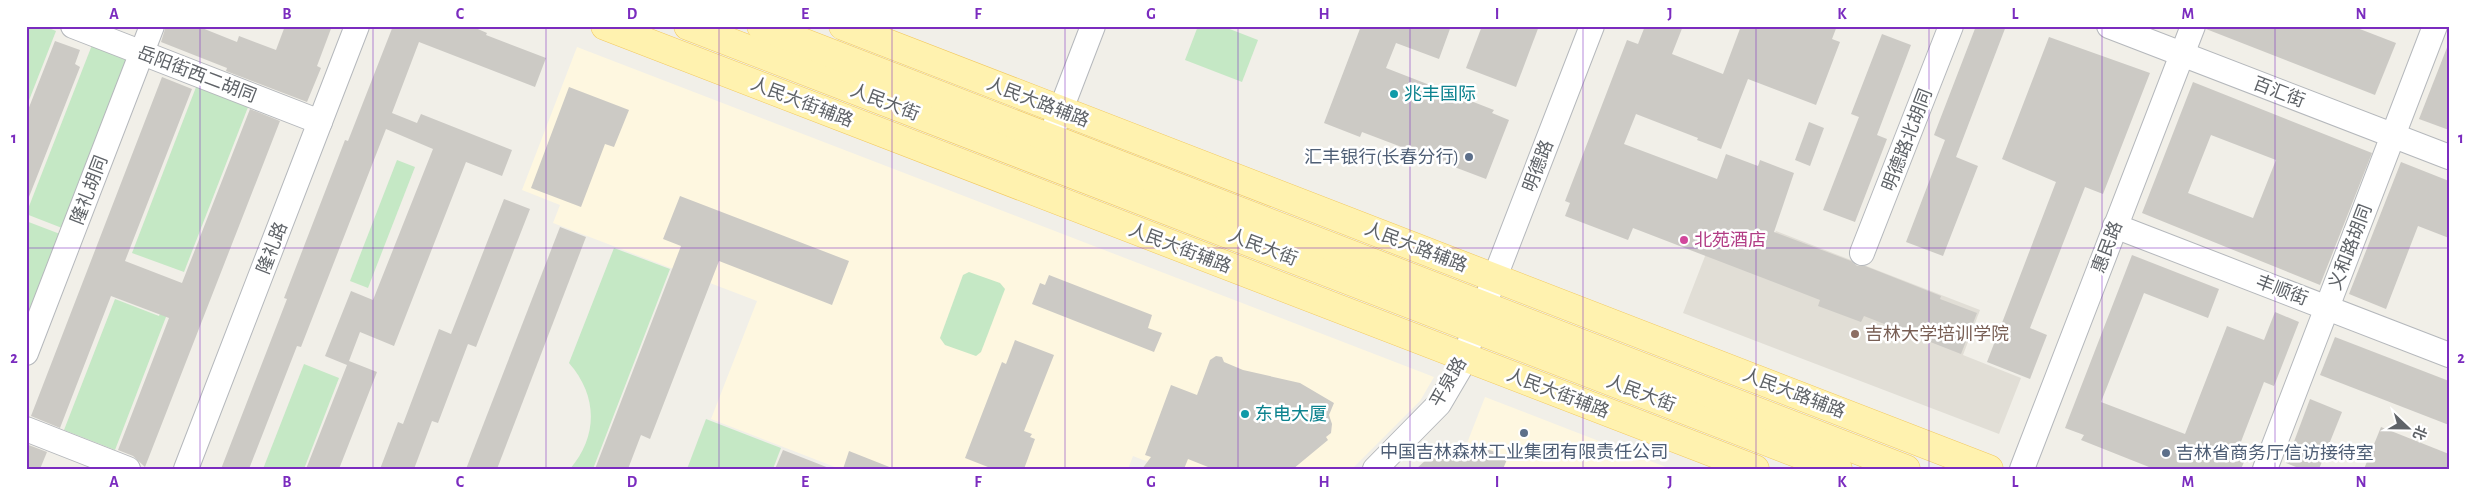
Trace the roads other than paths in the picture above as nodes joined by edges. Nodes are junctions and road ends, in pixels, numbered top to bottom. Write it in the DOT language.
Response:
graph roads {
  1 [pos="73,26"];
  2 [pos="152,26"];
  3 [pos="357,26"];
  4 [pos="605,26"];
  5 [pos="688,26"];
  6 [pos="761,26"];
  7 [pos="843,26"];
  8 [pos="1093,26"];
  9 [pos="1592,26"];
  10 [pos="1951,26"];
  11 [pos="2109,26"];
  12 [pos="2193,26"];
  13 [pos="2435,26"];
  14 [pos="142,53"];
  15 [pos="2182,55"];
  16 [pos="1061,110"];
  17 [pos="320,122"];
  18 [pos="2393,135"];
  19 [pos="1050,138"];
  20 [pos="2449,157"];
  21 [pos="2115,226"];
  22 [pos="1862,253"];
  23 [pos="1495,278"];
  24 [pos="2327,307"];
  25 [pos="1479,317"];
  26 [pos="26,354"];
  27 [pos="2449,354"];
  28 [pos="1464,357"];
  29 [pos="26,429"];
  30 [pos="128,469"];
  31 [pos="186,469"];
  32 [pos="1375,469"];
  33 [pos="1755,469"];
  34 [pos="1838,469"];
  35 [pos="1906,469"];
  36 [pos="1989,469"];
  37 [pos="2022,469"];
  38 [pos="2265,469"];
  1 -- 14 [label="street, 岳阳街西二胡同"];
  2 -- 14 [label="street, 隆礼胡同"];
  3 -- 17 [label="street, 隆礼路"];
  4 -- 28 [label="main road, 人民大街辅路"];
  5 -- 25 [label="main road, 人民大街"];
  6 -- 19 [label="main road, 人民大街"];
  7 -- 16 [label="main road, 人民大路辅路"];
  8 -- 16 [label="street"];
  9 -- 23 [label="street, 明德路"];
  10 -- 22 [label="street, 明德路北胡同"];
  11 -- 15 [label="street, 百汇街"];
  12 -- 15 [label="street, 惠民路"];
  13 -- 18 [label="street, 义和路胡同"];
  14 -- 17 [label="street, 岳阳街西二胡同"];
  14 -- 26 [label="street, 隆礼胡同"];
  15 -- 18 [label="street, 百汇街"];
  15 -- 21 [label="street, 惠民路"];
  16 -- 19 [label="street"];
  16 -- 23 [label="main road, 人民大路辅路"];
  17 -- 31 [label="street, 隆礼路"];
  18 -- 20 [label="street, 百汇街"];
  18 -- 24 [label="street, 义和路胡同"];
  19 -- 25 [label="main road, 人民大街"];
  21 -- 24 [label="street, 丰顺街"];
  21 -- 37 [label="street, 惠民路"];
  23 -- 25 [label="street, 明德路"];
  23 -- 36 [label="main road, 人民大路辅路"];
  24 -- 27 [label="street, 丰顺街"];
  24 -- 38 [label="street, 义和路胡同"];
  25 -- 28 [label="street, 平泉路"];
  25 -- 34 [label="main road, 人民大街"];
  25 -- 35 [label="main road, 人民大街"];
  28 -- 32 [label="street, 平泉路"];
  28 -- 33 [label="main road, 人民大街辅路"];
  29 -- 30 [label="street"];
}
